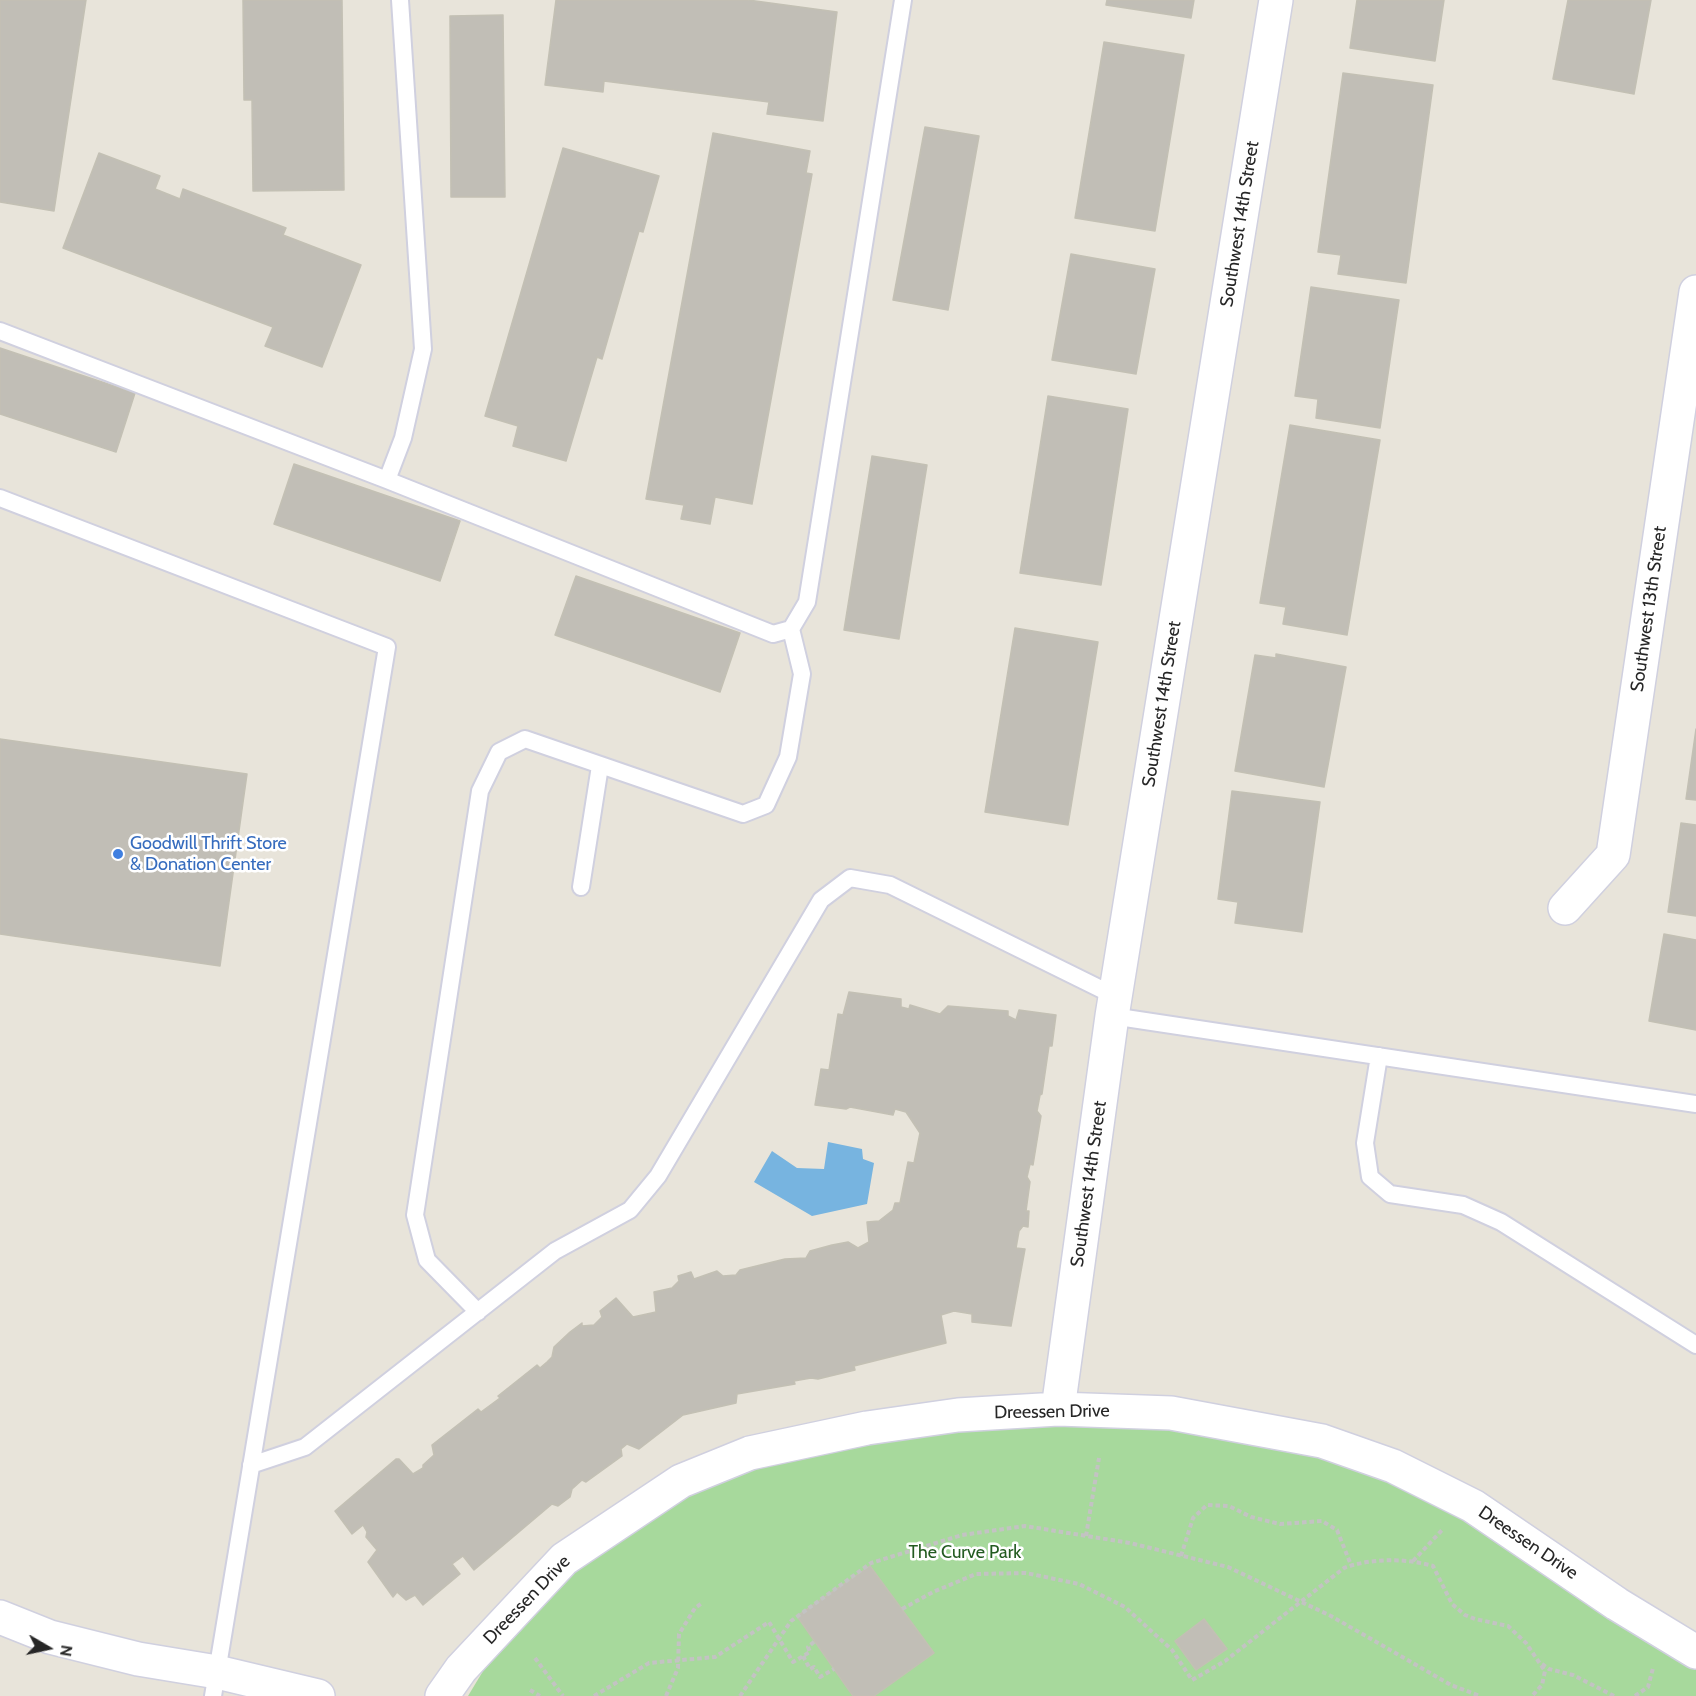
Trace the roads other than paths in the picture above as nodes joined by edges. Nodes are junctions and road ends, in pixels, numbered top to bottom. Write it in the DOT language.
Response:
graph roads {
  1 [pos="400,0"];
  2 [pos="903,0"];
  3 [pos="1276,0"];
  4 [pos="1696,292"];
  5 [pos="0,331"];
  6 [pos="387,480"];
  7 [pos="0,498"];
  8 [pos="791,629"];
  9 [pos="600,766"];
  10 [pos="580,887"];
  11 [pos="1565,908"];
  12 [pos="1113,1006"];
  13 [pos="1379,1056"];
  14 [pos="1696,1104"];
  15 [pos="478,1312"];
  16 [pos="1696,1345"];
  17 [pos="1058,1409"];
  18 [pos="251,1465"];
  19 [pos="0,1617"];
  20 [pos="1696,1652"];
  21 [pos="215,1684"];
  22 [pos="318,1696"];
  23 [pos="442,1696"];
  1 -- 6 [label="lane"];
  2 -- 8 [label="lane"];
  3 -- 12 [label="street, Southwest 14th Street"];
  4 -- 11 [label="street, Southwest 13th Street"];
  5 -- 6 [label="lane"];
  6 -- 8 [label="lane"];
  7 -- 18 [label="lane"];
  8 -- 9 [label="lane"];
  9 -- 10 [label="lane"];
  9 -- 15 [label="lane"];
  12 -- 13 [label="lane"];
  12 -- 15 [label="lane"];
  12 -- 17 [label="street, Southwest 14th Street"];
  13 -- 14 [label="lane"];
  13 -- 16 [label="lane"];
  15 -- 18 [label="lane"];
  17 -- 20 [label="street, Dreessen Drive"];
  17 -- 23 [label="street, Dreessen Drive"];
  18 -- 21 [label="lane"];
  19 -- 21 [label="street"];
  21 -- 22 [label="street"];
}
